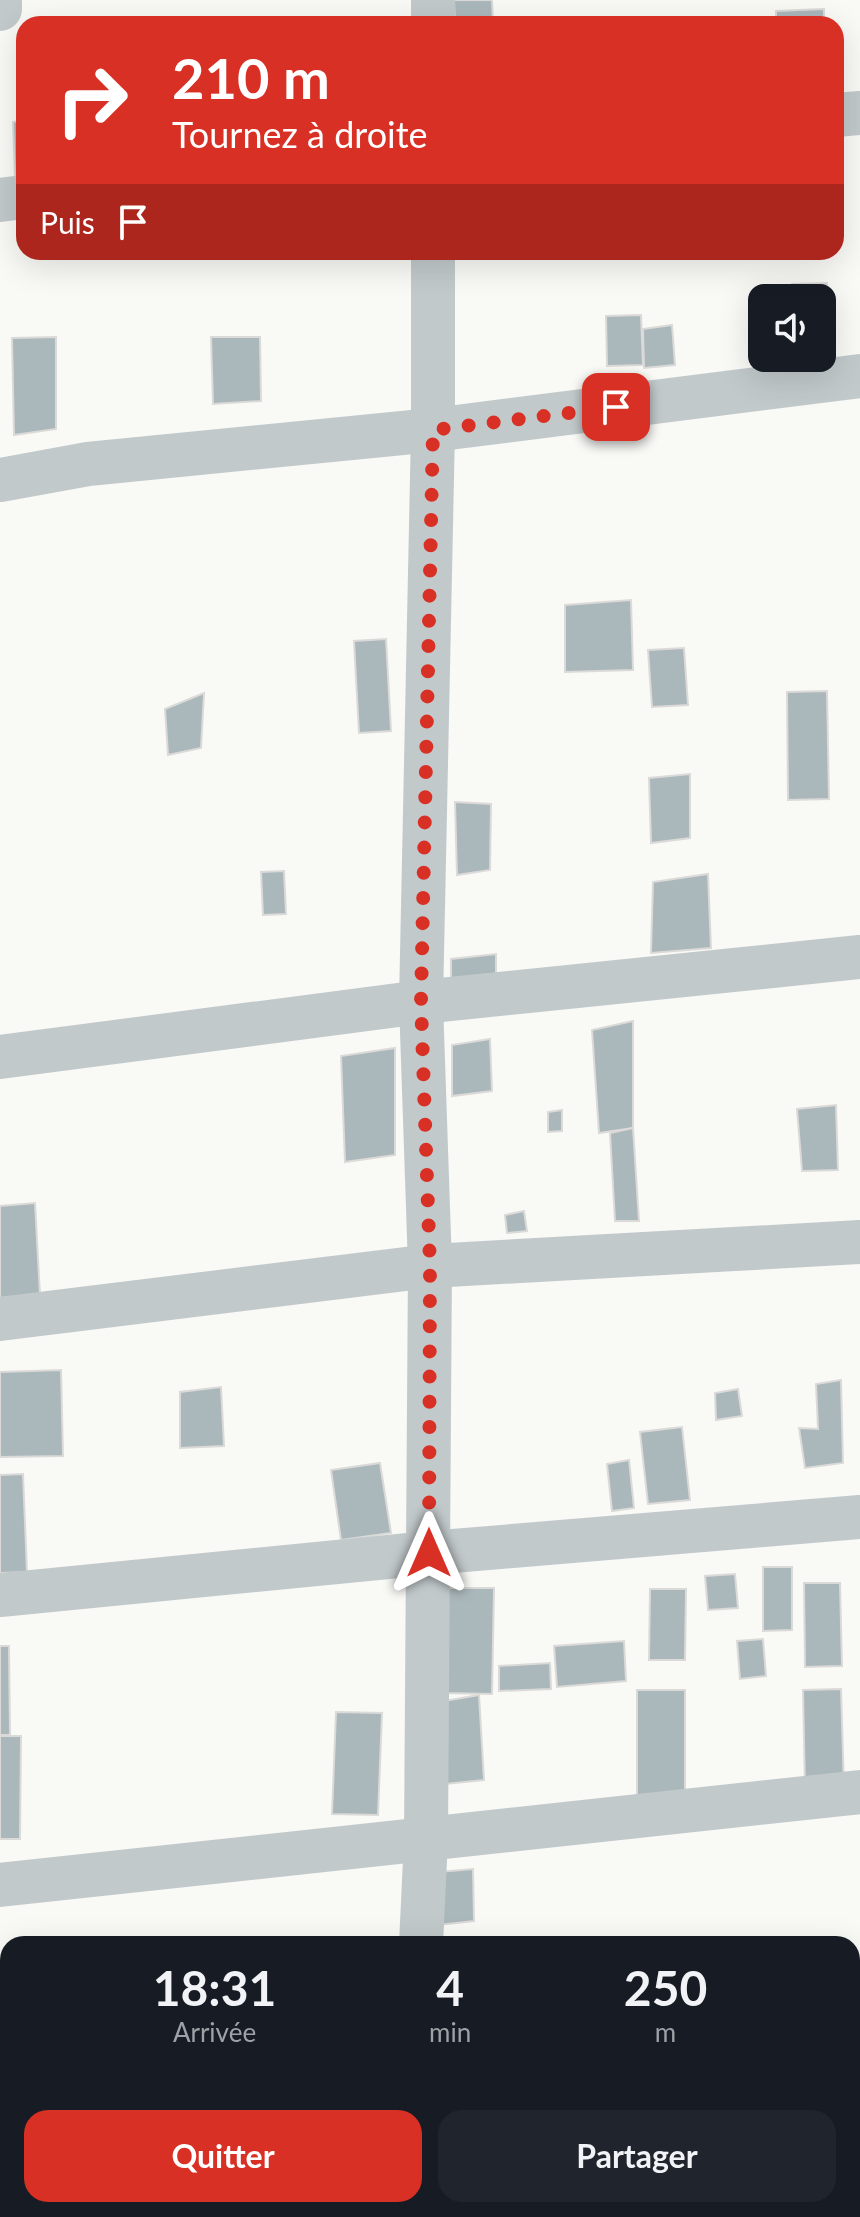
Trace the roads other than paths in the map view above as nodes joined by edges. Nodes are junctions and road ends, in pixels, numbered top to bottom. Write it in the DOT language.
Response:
graph roads {
  1 [pos="0,0"];
  2 [pos="0,9"];
  3 [pos="433,260"];
  4 [pos="860,376"];
  5 [pos="433,430"];
  6 [pos="0,480"];
  7 [pos="860,957"];
  8 [pos="421,1002"];
  9 [pos="0,1057"];
  10 [pos="860,1242"];
  11 [pos="430,1266"];
  12 [pos="0,1319"];
  13 [pos="860,1517"];
  14 [pos="429,1553"];
  15 [pos="0,1595"];
  16 [pos="860,1792"];
  17 [pos="426,1839"];
  18 [pos="0,1885"];
  19 [pos="421,1936"];
  1 -- 2 [label="street"];
  3 -- 5 [label="street"];
  4 -- 5 [label="street"];
  5 -- 6 [label="street"];
  5 -- 8 [label="street"];
  7 -- 8 [label="street"];
  8 -- 9 [label="street"];
  8 -- 11 [label="street"];
  10 -- 11 [label="street"];
  11 -- 12 [label="street"];
  11 -- 14 [label="street"];
  13 -- 14 [label="street"];
  14 -- 15 [label="street"];
  14 -- 17 [label="street"];
  16 -- 17 [label="street"];
  17 -- 18 [label="street"];
  17 -- 19 [label="street"];
}
